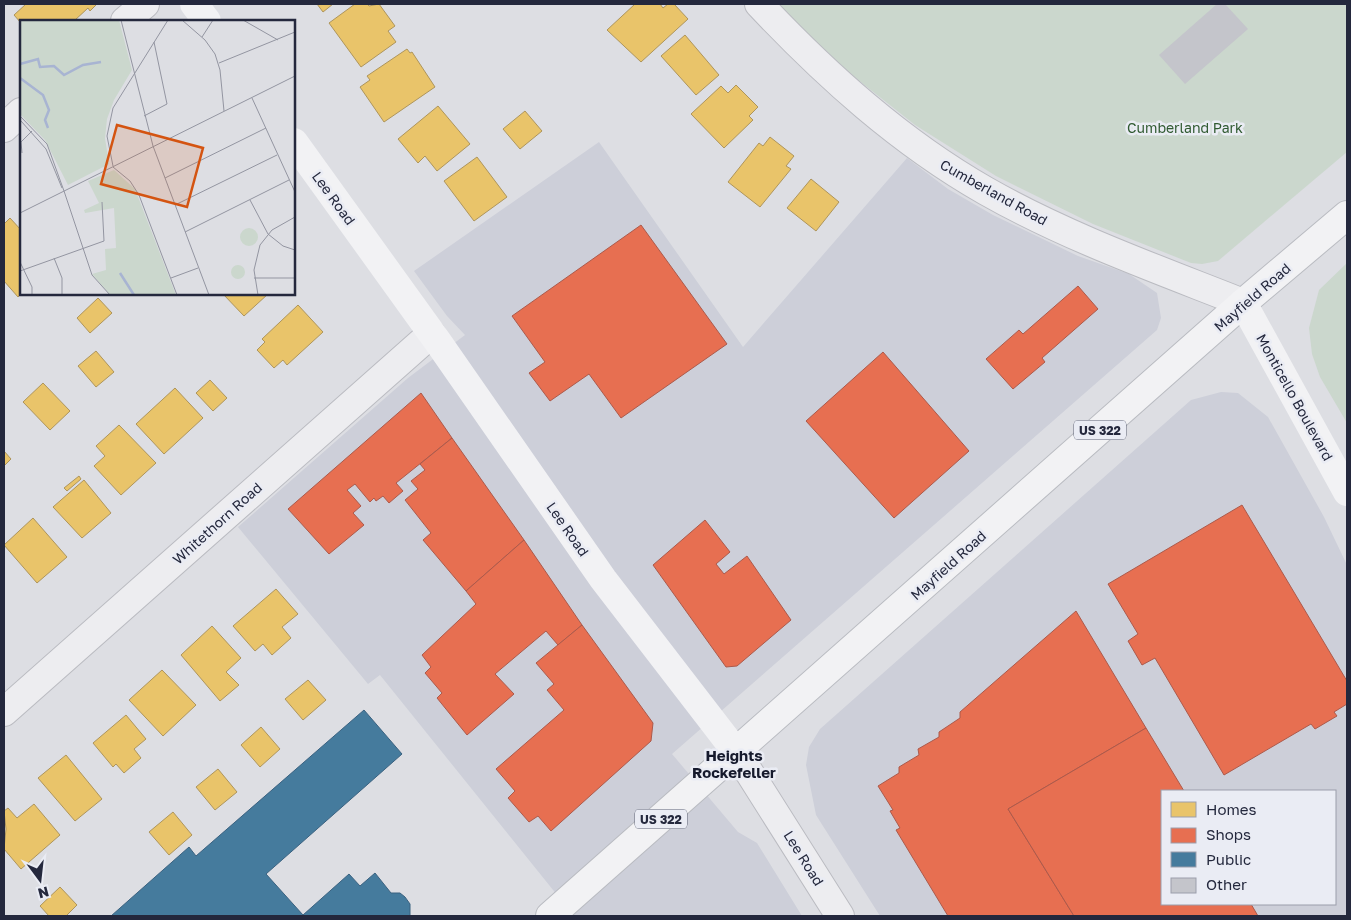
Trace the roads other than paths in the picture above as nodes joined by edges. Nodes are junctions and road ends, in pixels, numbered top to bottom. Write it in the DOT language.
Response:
graph roads {
  1 [pos="145,4"];
  2 [pos="194,4"];
  3 [pos="759,4"];
  4 [pos="126,20"];
  5 [pos="206,20"];
  6 [pos="20,113"];
  7 [pos="4,128"];
  8 [pos="295,143"];
  9 [pos="1347,215"];
  10 [pos="1243,303"];
  11 [pos="431,334"];
  12 [pos="1347,492"];
  13 [pos="4,712"];
  14 [pos="737,753"];
  15 [pos="550,916"];
  16 [pos="840,916"];
  1 -- 4 [label="street"];
  2 -- 5 [label="main road"];
  3 -- 10 [label="street, Cumberland Road"];
  6 -- 7 [label="street"];
  8 -- 11 [label="main road, Lee Road"];
  9 -- 10 [label="main road, Mayfield Road / US 322"];
  10 -- 12 [label="main road, Monticello Boulevard"];
  10 -- 14 [label="main road, Mayfield Road / US 322"];
  11 -- 13 [label="street, Whitethorn Road"];
  11 -- 14 [label="main road, Lee Road"];
  14 -- 15 [label="main road, Mayfield Road / US 322"];
  14 -- 16 [label="street, Lee Road"];
}
